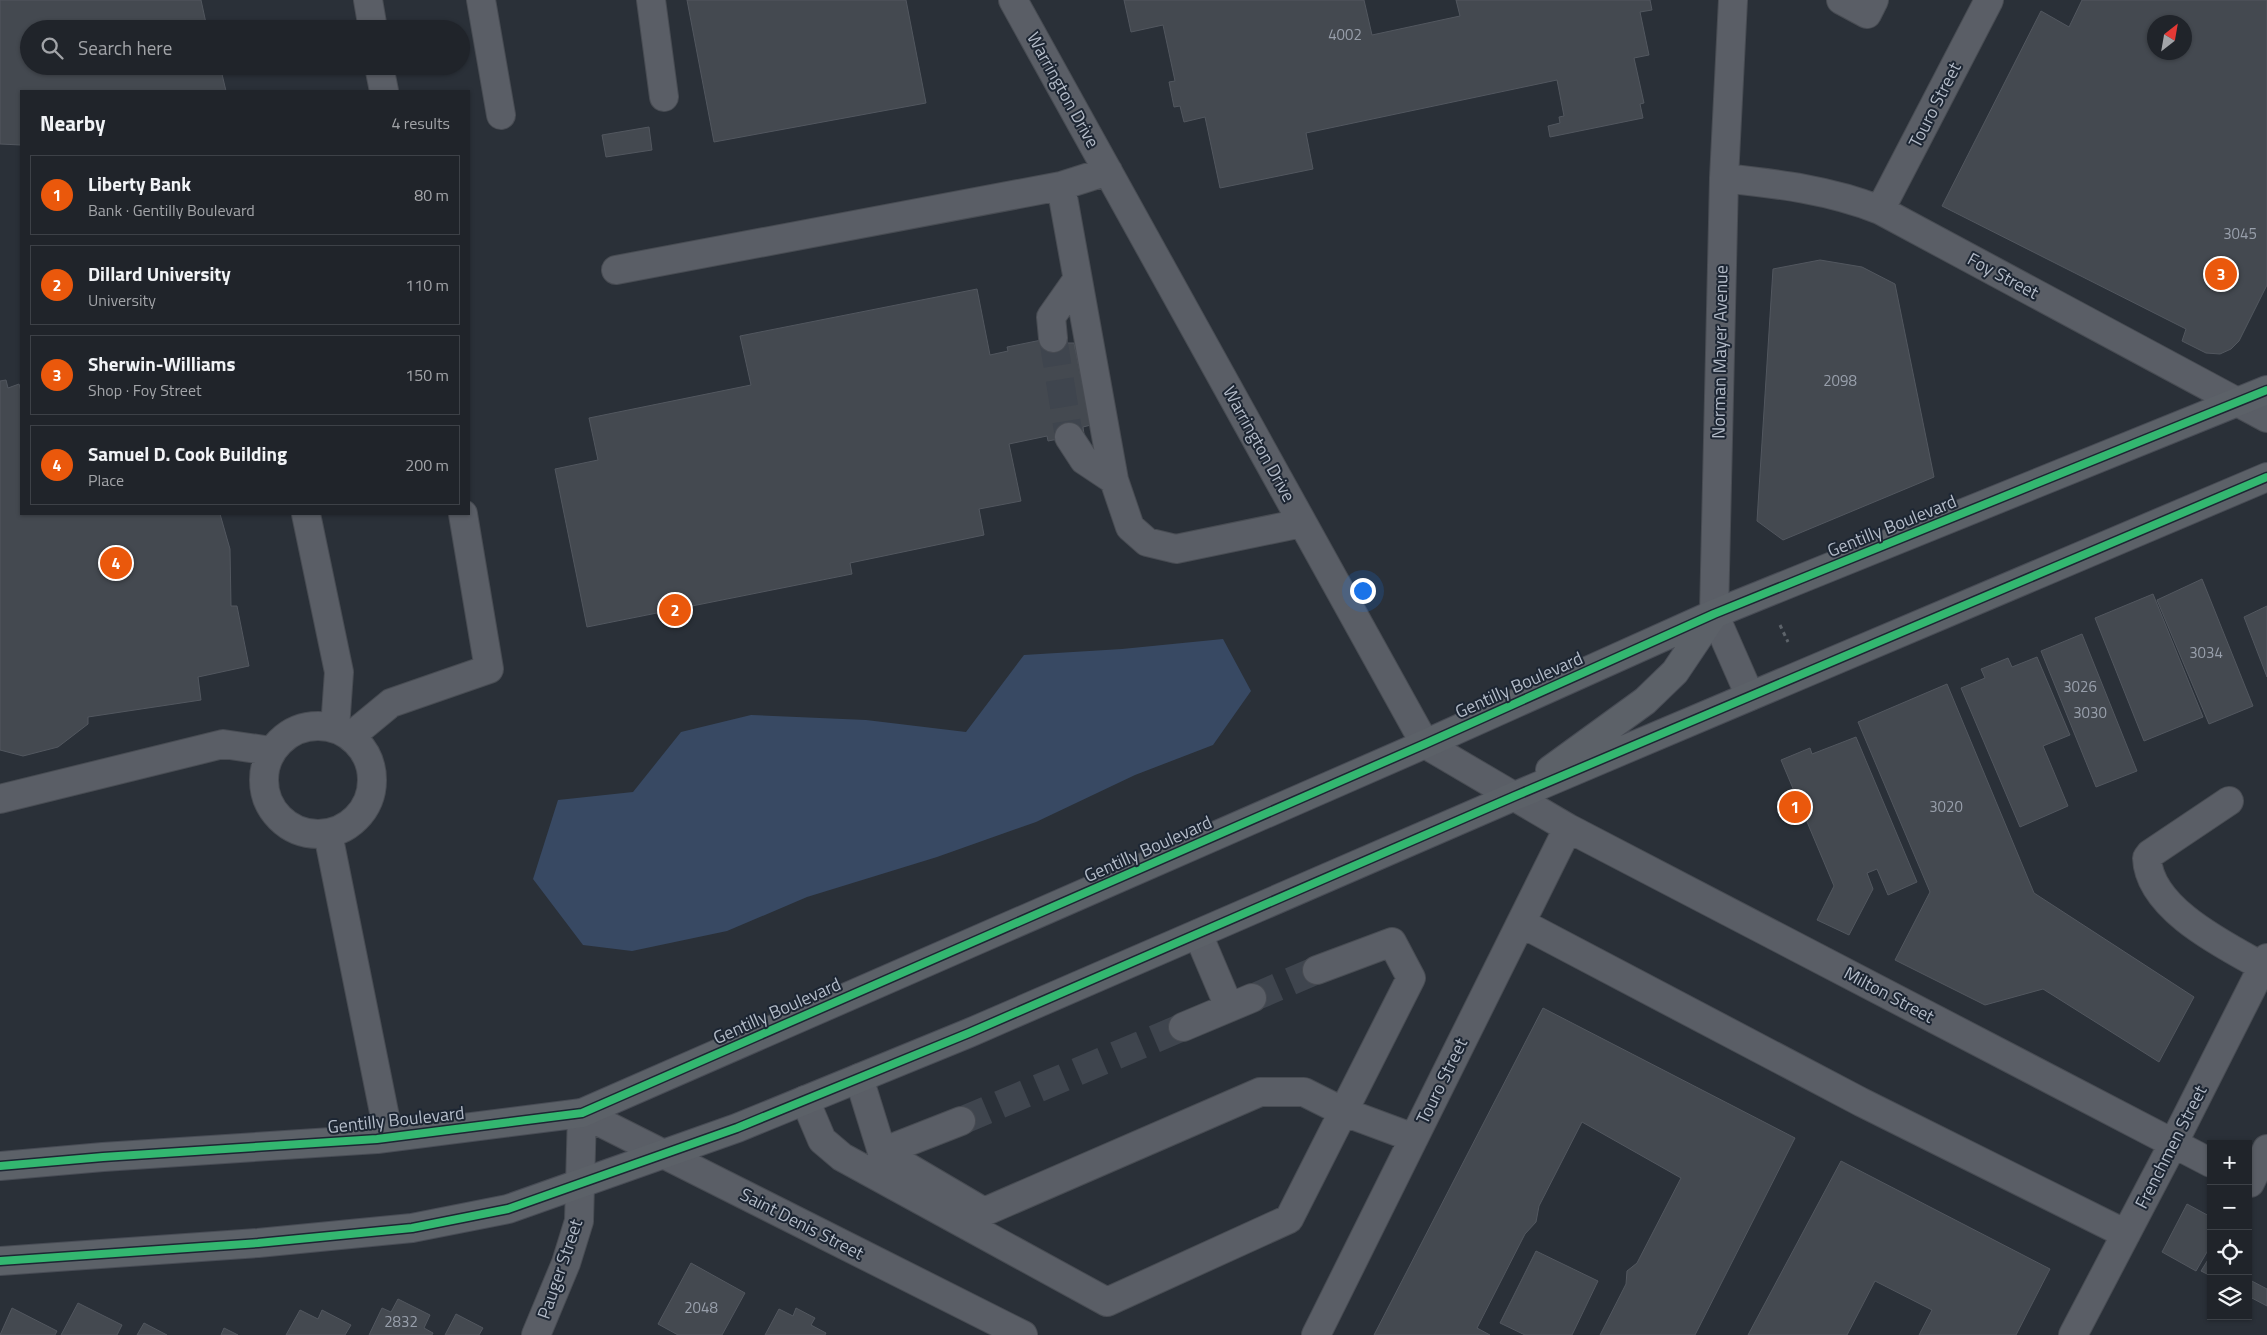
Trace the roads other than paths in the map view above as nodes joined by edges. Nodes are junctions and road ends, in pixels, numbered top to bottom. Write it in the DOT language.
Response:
graph roads {
  1 [pos="368,0"];
  2 [pos="481,0"];
  3 [pos="651,0"];
  4 [pos="1013,0"];
  5 [pos="1733,0"];
  6 [pos="1841,0"];
  7 [pos="1874,0"];
  8 [pos="1989,0"];
  9 [pos="371,20"];
  10 [pos="381,75"];
  11 [pos="384,90"];
  12 [pos="664,97"];
  13 [pos="501,115"];
  14 [pos="1108,171"];
  15 [pos="1724,178"];
  16 [pos="1062,186"];
  17 [pos="1880,210"];
  18 [pos="616,270"];
  19 [pos="1077,280"];
  20 [pos="1053,338"];
  21 [pos="2267,390"];
  22 [pos="2237,402"];
  23 [pos="2267,418"];
  24 [pos="1069,437"];
  25 [pos="2267,477"];
  26 [pos="1114,480"];
  27 [pos="306,515"];
  28 [pos="463,515"];
  29 [pos="1302,522"];
  30 [pos="1714,614"];
  31 [pos="1750,696"];
  32 [pos="343,732"];
  33 [pos="1425,744"];
  34 [pos="271,751"];
  35 [pos="1514,796"];
  36 [pos="0,799"];
  37 [pos="2229,801"];
  38 [pos="1568,828"];
  39 [pos="328,834"];
  40 [pos="1521,923"];
  41 [pos="1198,934"];
  42 [pos="2266,964"];
  43 [pos="1317,970"];
  44 [pos="1183,1027"];
  45 [pos="859,1078"];
  46 [pos="804,1100"];
  47 [pos="1344,1112"];
  48 [pos="582,1113"];
  49 [pos="961,1121"];
  50 [pos="389,1137"];
  51 [pos="1414,1138"];
  52 [pos="2174,1144"];
  53 [pos="2267,1149"];
  54 [pos="882,1152"];
  55 [pos="664,1154"];
  56 [pos="2207,1161"];
  57 [pos="0,1166"];
  58 [pos="580,1184"];
  59 [pos="2255,1186"];
  60 [pos="2126,1234"];
  61 [pos="0,1261"];
  62 [pos="536,1335"];
  63 [pos="1023,1335"];
  64 [pos="1316,1335"];
  65 [pos="2073,1335"];
  1 -- 9 [label="street"];
  2 -- 13 [label="street"];
  3 -- 12 [label="street"];
  4 -- 14 [label="street, Warrington Drive"];
  5 -- 15 [label="street, Norman Mayer Avenue"];
  6 -- 7 [label="street"];
  8 -- 17 [label="street, Touro Street"];
  10 -- 11 [label="street"];
  14 -- 16 [label="street"];
  14 -- 29 [label="street, Warrington Drive"];
  15 -- 17 [label="street, Foy Street"];
  15 -- 30 [label="street, Norman Mayer Avenue"];
  16 -- 18 [label="street"];
  16 -- 19 [label="street"];
  17 -- 22 [label="street, Foy Street"];
  19 -- 20 [label="street"];
  19 -- 26 [label="street"];
  21 -- 22 [label="main road, Gentilly Boulevard"];
  22 -- 23 [label="street, Foy Street"];
  22 -- 30 [label="main road, Gentilly Boulevard"];
  24 -- 26 [label="street"];
  25 -- 31 [label="main road"];
  26 -- 29 [label="street"];
  27 -- 32 [label="street"];
  28 -- 32 [label="street"];
  29 -- 33 [label="street, Warrington Drive"];
  30 -- 31 [label="street, Norman Mayer Avenue"];
  30 -- 33 [label="main road, Gentilly Boulevard"];
  30 -- 35 [label="main road"];
  31 -- 35 [label="main road"];
  32 -- 34 [label="street"];
  32 -- 39 [label="street"];
  33 -- 35 [label="street"];
  33 -- 48 [label="main road, Gentilly Boulevard"];
  34 -- 36 [label="street"];
  34 -- 39 [label="street"];
  35 -- 38 [label="street"];
  35 -- 41 [label="main road"];
  37 -- 42 [label="street"];
  38 -- 40 [label="street, Touro Street"];
  38 -- 52 [label="street, Milton Street"];
  39 -- 50 [label="street"];
  40 -- 51 [label="street, Touro Street"];
  40 -- 60 [label="street"];
  41 -- 44 [label="street"];
  41 -- 45 [label="main road"];
  42 -- 52 [label="street, Frenchmen Street"];
  43 -- 47 [label="street"];
  45 -- 46 [label="main road"];
  45 -- 54 [label="street"];
  46 -- 47 [label="street"];
  46 -- 55 [label="main road"];
  47 -- 51 [label="street"];
  47 -- 54 [label="street"];
  48 -- 50 [label="main road, Gentilly Boulevard"];
  48 -- 55 [label="street, Saint Denis Street"];
  48 -- 58 [label="street, Pauger Street"];
  49 -- 54 [label="street"];
  50 -- 57 [label="main road, Gentilly Boulevard"];
  51 -- 64 [label="street, Touro Street"];
  52 -- 56 [label="street, Milton Street"];
  52 -- 60 [label="street, Frenchmen Street"];
  53 -- 59 [label="street"];
  55 -- 58 [label="main road"];
  55 -- 63 [label="street, Saint Denis Street"];
  58 -- 61 [label="main road"];
  58 -- 62 [label="street, Pauger Street"];
  60 -- 65 [label="street, Frenchmen Street"];
}
